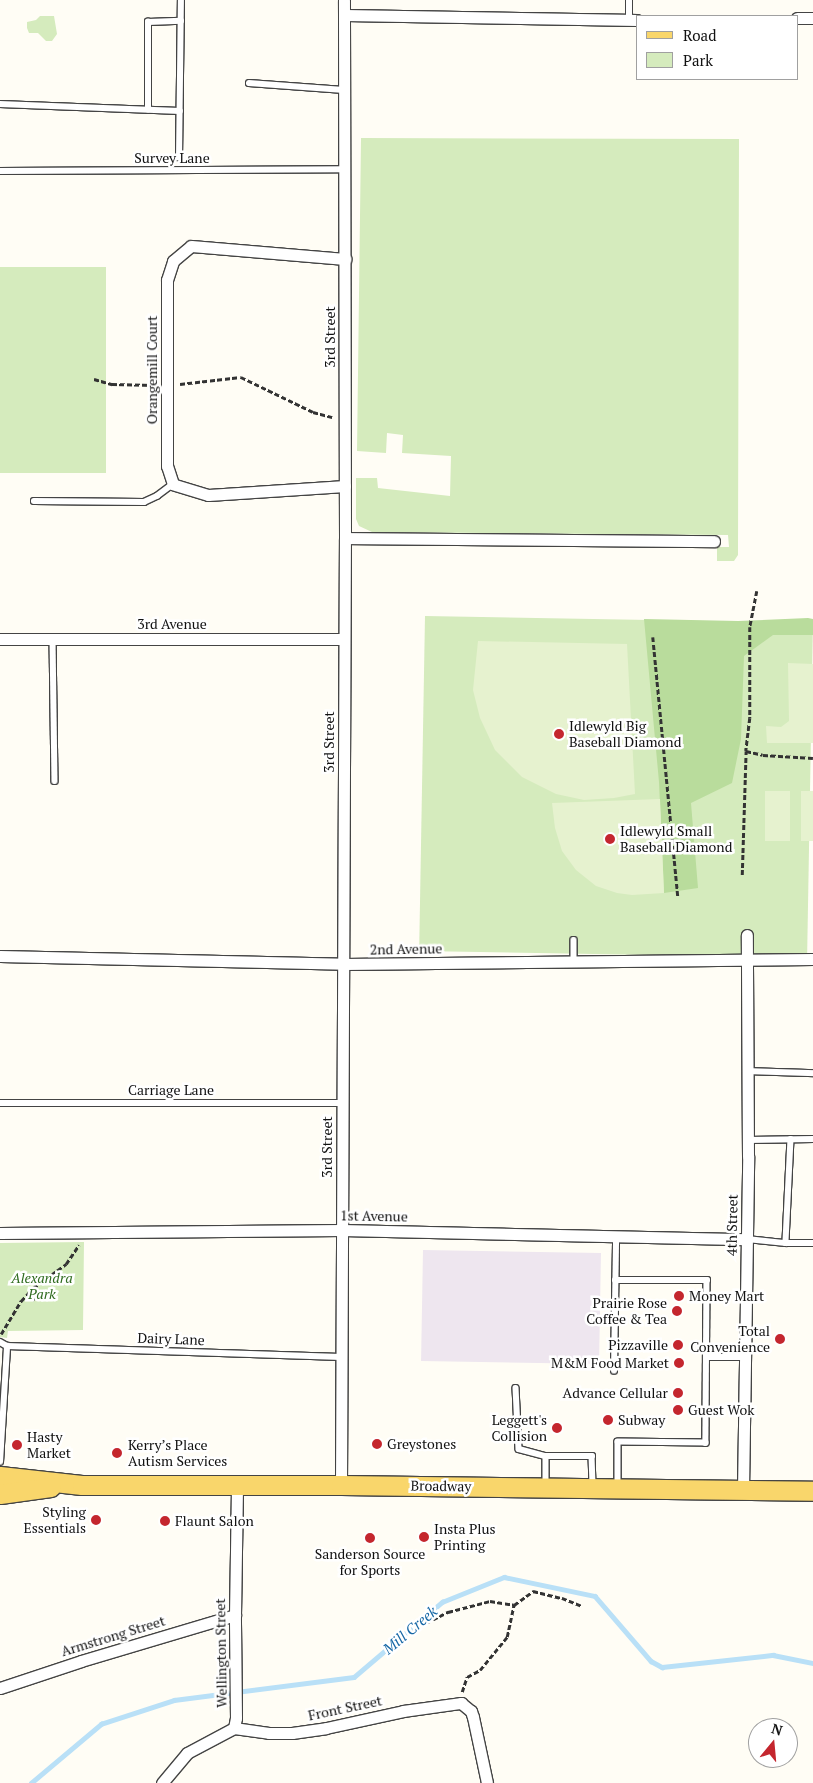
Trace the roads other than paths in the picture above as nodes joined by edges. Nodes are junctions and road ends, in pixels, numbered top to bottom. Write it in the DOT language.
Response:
graph roads {
  1 [pos="181,0"];
  2 [pos="344,0"];
  3 [pos="629,0"];
  4 [pos="345,15"];
  5 [pos="798,18"];
  6 [pos="813,18"];
  7 [pos="181,20"];
  8 [pos="633,20"];
  9 [pos="249,83"];
  10 [pos="344,90"];
  11 [pos="0,104"];
  12 [pos="148,110"];
  13 [pos="180,111"];
  14 [pos="179,158"];
  15 [pos="343,169"];
  16 [pos="0,171"];
  17 [pos="345,259"];
  18 [pos="173,484"];
  19 [pos="345,486"];
  20 [pos="34,501"];
  21 [pos="345,538"];
  22 [pos="714,541"];
  23 [pos="0,639"];
  24 [pos="53,639"];
  25 [pos="344,639"];
  26 [pos="55,781"];
  27 [pos="747,935"];
  28 [pos="574,940"];
  29 [pos="0,956"];
  30 [pos="813,959"];
  31 [pos="749,960"];
  32 [pos="574,962"];
  33 [pos="344,964"];
  34 [pos="748,1071"];
  35 [pos="813,1073"];
  36 [pos="0,1103"];
  37 [pos="343,1103"];
  38 [pos="791,1139"];
  39 [pos="813,1139"];
  40 [pos="748,1140"];
  41 [pos="342,1230"];
  42 [pos="0,1233"];
  43 [pos="616,1237"];
  44 [pos="747,1239"];
  45 [pos="786,1243"];
  46 [pos="813,1243"];
  47 [pos="615,1280"];
  48 [pos="0,1340"];
  49 [pos="7,1346"];
  50 [pos="343,1357"];
  51 [pos="707,1357"];
  52 [pos="745,1357"];
  53 [pos="614,1371"];
  54 [pos="516,1388"];
  55 [pos="546,1456"];
  56 [pos="0,1462"];
  57 [pos="0,1476"];
  58 [pos="70,1484"];
  59 [pos="237,1485"];
  60 [pos="341,1485"];
  61 [pos="546,1488"];
  62 [pos="593,1488"];
  63 [pos="618,1488"];
  64 [pos="743,1490"];
  65 [pos="813,1491"];
  66 [pos="0,1494"];
  67 [pos="235,1615"];
  68 [pos="0,1688"];
  69 [pos="234,1728"];
  70 [pos="162,1783"];
  71 [pos="487,1783"];
  1 -- 7 [label="lane"];
  2 -- 4 [label="street, 3rd Street"];
  3 -- 8 [label="lane"];
  4 -- 8 [label="street"];
  4 -- 10 [label="street, 3rd Street"];
  5 -- 6 [label="street"];
  7 -- 12 [label="lane"];
  7 -- 13 [label="lane"];
  9 -- 10 [label="lane"];
  10 -- 15 [label="street, 3rd Street"];
  11 -- 12 [label="lane"];
  12 -- 13 [label="lane"];
  13 -- 14 [label="lane"];
  15 -- 16 [label="lane, Survey Lane"];
  15 -- 17 [label="street, 3rd Street"];
  17 -- 18 [label="street, Orangemill Court"];
  17 -- 19 [label="street, 3rd Street"];
  18 -- 19 [label="street"];
  18 -- 20 [label="lane"];
  19 -- 21 [label="street, 3rd Street"];
  21 -- 22 [label="street"];
  21 -- 25 [label="street, 3rd Street"];
  23 -- 24 [label="street, 3rd Avenue"];
  24 -- 25 [label="street, 3rd Avenue"];
  24 -- 26 [label="lane"];
  25 -- 33 [label="street, 3rd Street"];
  27 -- 31 [label="street, 4th Street"];
  28 -- 32 [label="lane"];
  29 -- 33 [label="street, 2nd Avenue"];
  30 -- 31 [label="street, 2nd Avenue"];
  31 -- 32 [label="street, 2nd Avenue"];
  31 -- 34 [label="street, 4th Street"];
  32 -- 33 [label="street, 2nd Avenue"];
  33 -- 37 [label="street, 3rd Street"];
  34 -- 35 [label="lane"];
  34 -- 40 [label="street, 4th Street"];
  36 -- 37 [label="lane, Carriage Lane"];
  37 -- 41 [label="street, 3rd Street"];
  38 -- 39 [label="lane"];
  38 -- 40 [label="lane"];
  38 -- 45 [label="lane"];
  40 -- 44 [label="street, 4th Street"];
  41 -- 42 [label="street, 1st Avenue"];
  41 -- 43 [label="street, 1st Avenue"];
  41 -- 50 [label="street, 3rd Street"];
  43 -- 44 [label="street, 1st Avenue"];
  43 -- 47 [label="lane"];
  44 -- 45 [label="lane"];
  44 -- 52 [label="street, 4th Street"];
  45 -- 46 [label="lane"];
  47 -- 51 [label="lane"];
  47 -- 53 [label="lane"];
  48 -- 49 [label="lane, Dairy Lane"];
  49 -- 50 [label="lane, Dairy Lane"];
  49 -- 56 [label="lane"];
  50 -- 60 [label="street, 3rd Street"];
  51 -- 52 [label="lane"];
  51 -- 63 [label="lane"];
  52 -- 64 [label="street, 4th Street"];
  54 -- 55 [label="lane"];
  55 -- 61 [label="lane"];
  55 -- 62 [label="lane"];
  57 -- 58 [label="main road, Broadway"];
  58 -- 59 [label="main road, Broadway"];
  58 -- 66 [label="main road, Broadway"];
  59 -- 60 [label="main road, Broadway"];
  59 -- 67 [label="street, Wellington Street"];
  60 -- 61 [label="main road, Broadway"];
  61 -- 62 [label="main road, Broadway"];
  62 -- 63 [label="main road, Broadway"];
  63 -- 64 [label="main road, Broadway"];
  64 -- 65 [label="main road, Broadway"];
  67 -- 68 [label="street, Armstrong Street"];
  67 -- 69 [label="street, Wellington Street"];
  69 -- 70 [label="street"];
  69 -- 71 [label="street, Front Street"];
}
